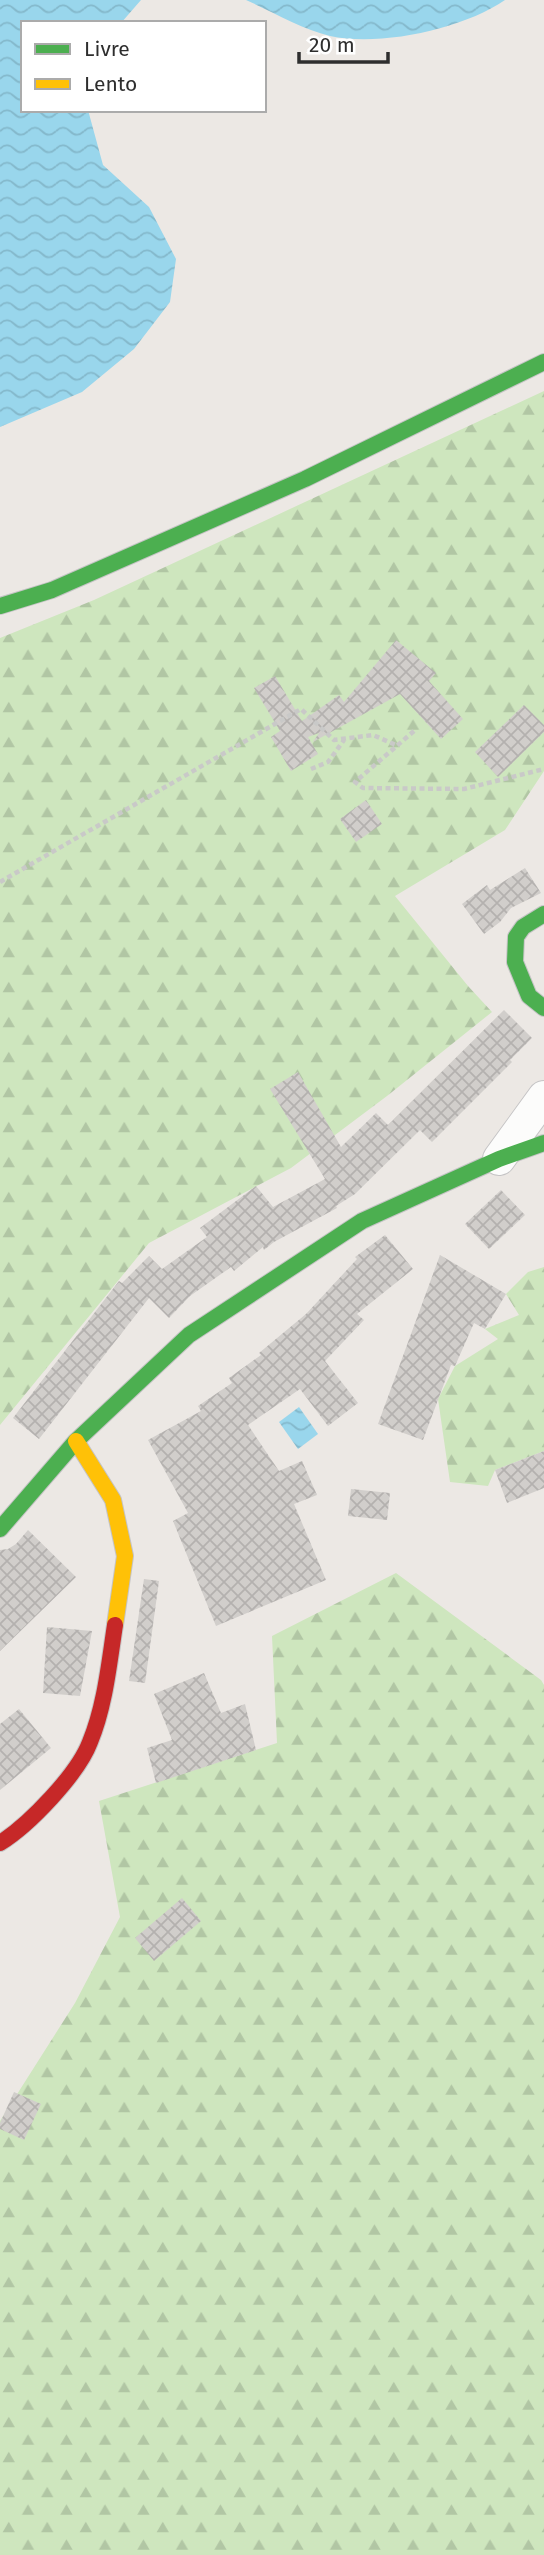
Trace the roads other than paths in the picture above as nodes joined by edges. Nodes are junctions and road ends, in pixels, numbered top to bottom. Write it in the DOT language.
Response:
graph roads {
  1 [pos="544,362"];
  2 [pos="0,606"];
  3 [pos="544,914"];
  4 [pos="544,1008"];
  5 [pos="544,1097"];
  6 [pos="544,1143"];
  7 [pos="499,1159"];
  8 [pos="76,1441"];
  9 [pos="0,1529"];
  10 [pos="3,1845"];
  1 -- 2 [label="street"];
  3 -- 4 [label="street"];
  5 -- 7 [label="street"];
  6 -- 7 [label="street"];
  7 -- 8 [label="street"];
  8 -- 9 [label="street"];
  8 -- 10 [label="street"];
}
